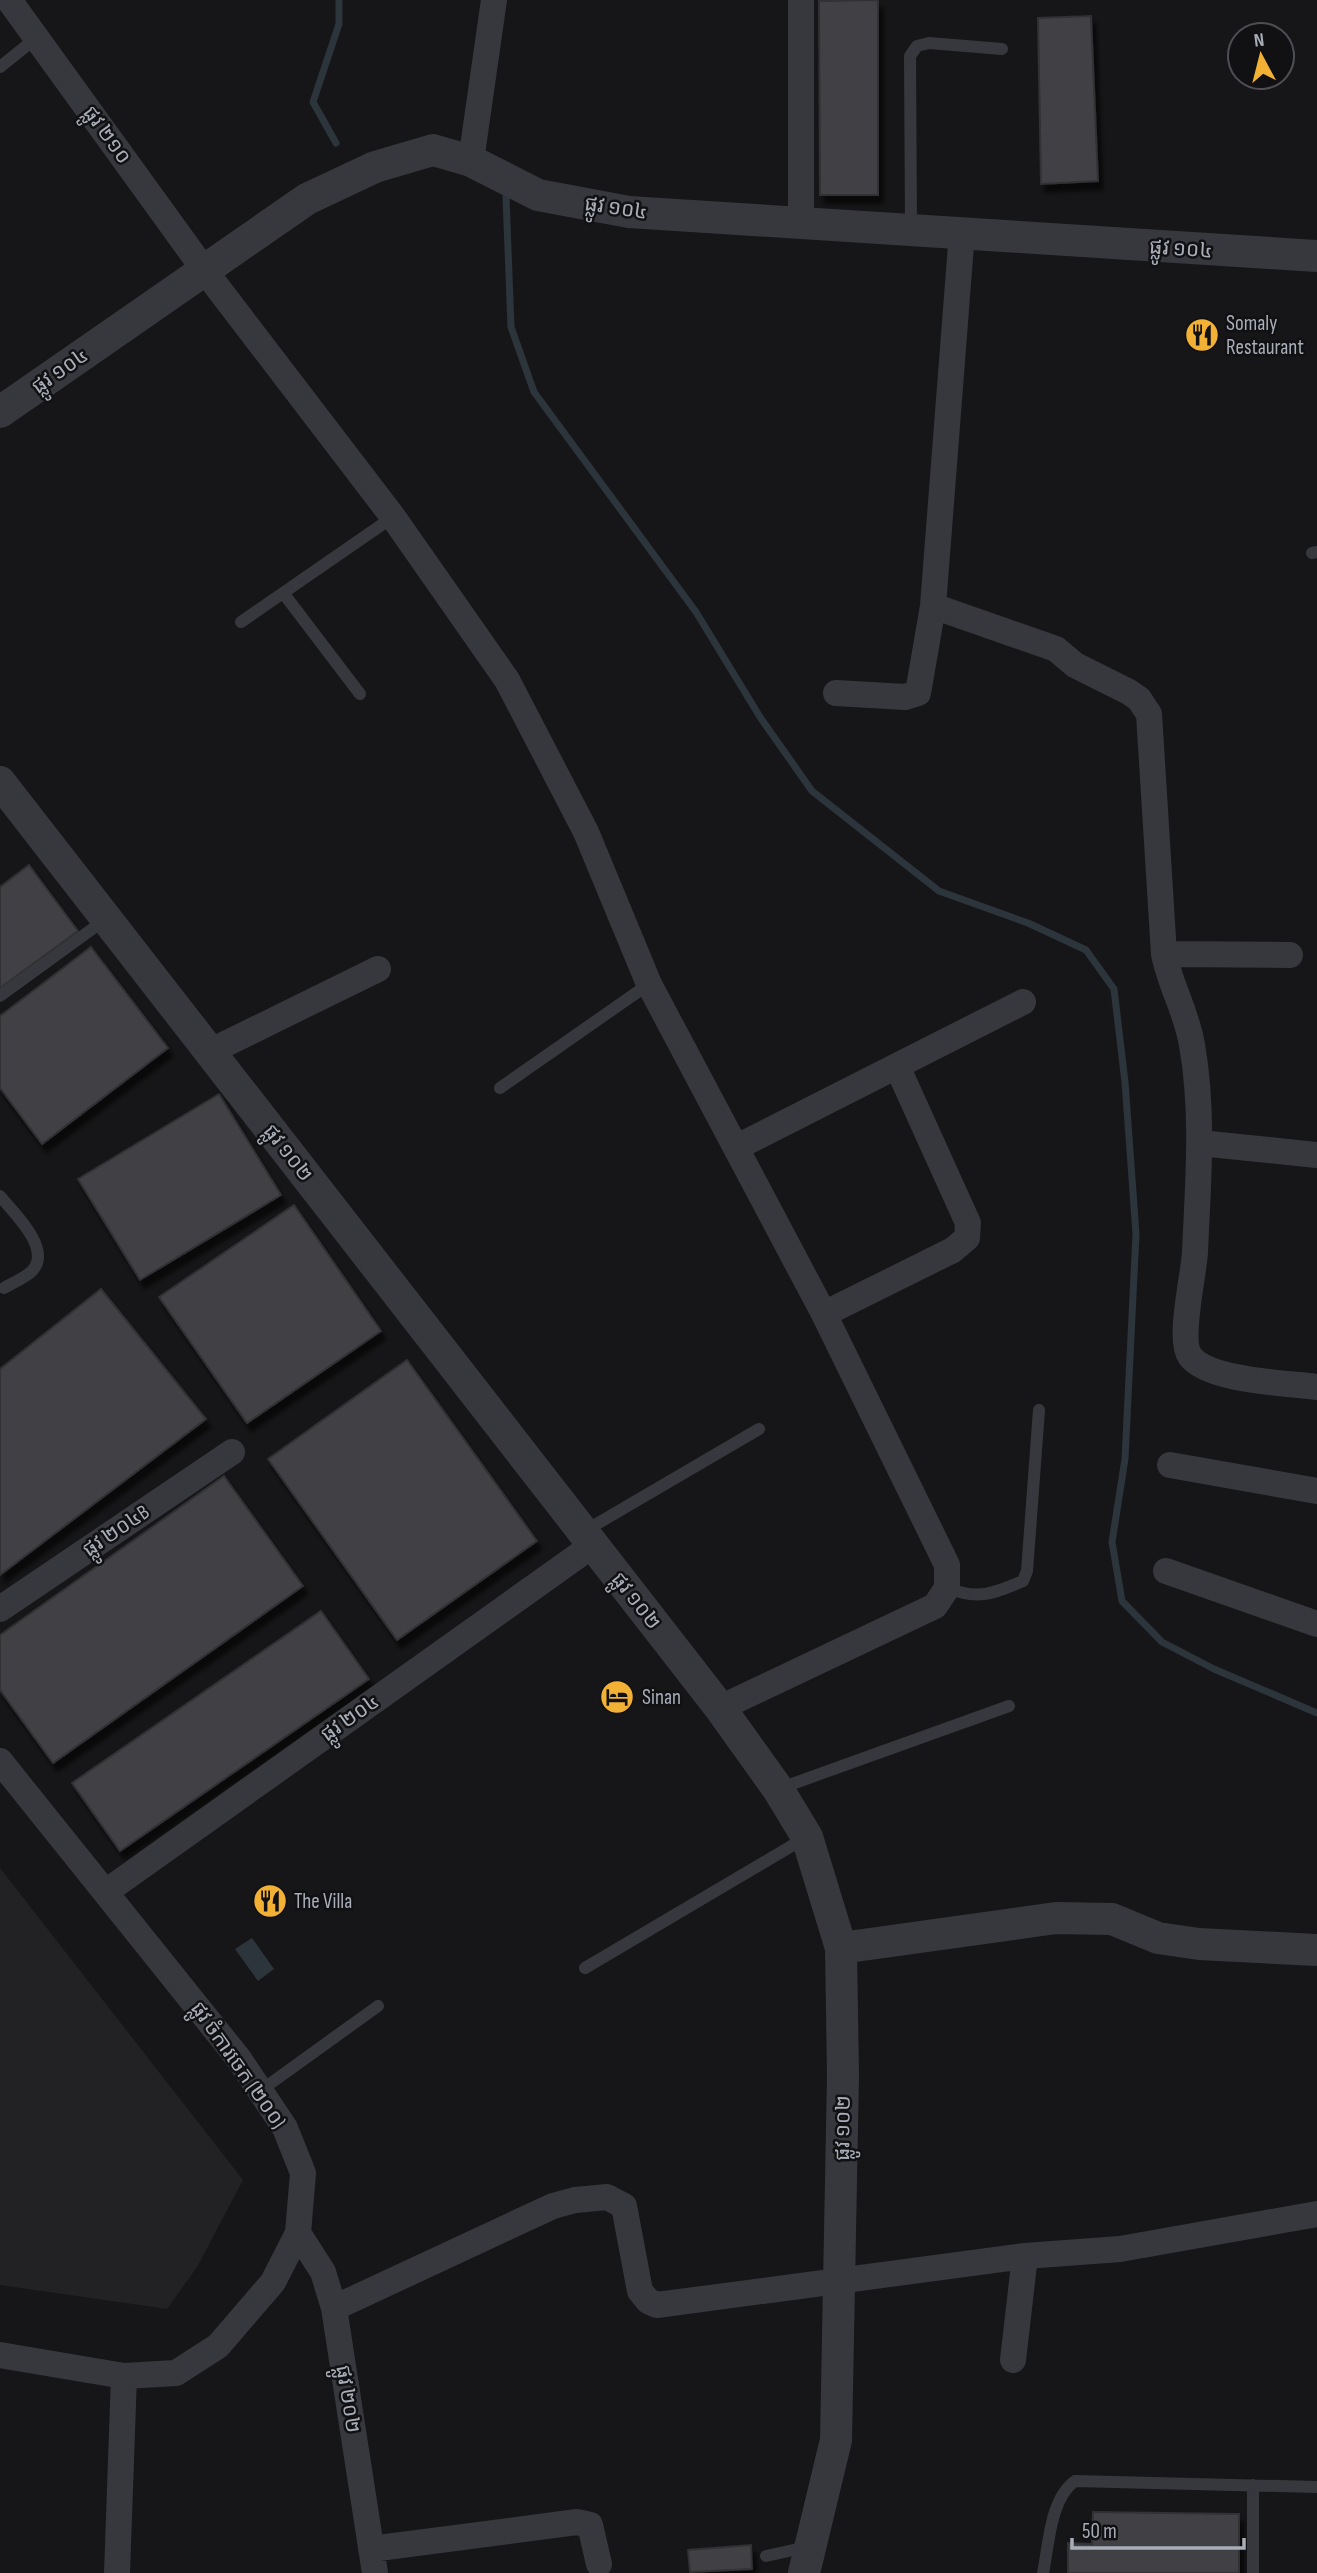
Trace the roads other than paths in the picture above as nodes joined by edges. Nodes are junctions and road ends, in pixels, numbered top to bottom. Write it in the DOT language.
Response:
graph roads {
  1 [pos="9,0"];
  2 [pos="494,0"];
  3 [pos="801,0"];
  4 [pos="36,38"];
  5 [pos="1002,49"];
  6 [pos="0,67"];
  7 [pos="471,161"];
  8 [pos="801,224"];
  9 [pos="911,230"];
  10 [pos="962,232"];
  11 [pos="1317,256"];
  12 [pos="205,271"];
  13 [pos="0,412"];
  14 [pos="393,517"];
  15 [pos="284,594"];
  16 [pos="933,606"];
  17 [pos="241,622"];
  18 [pos="836,692"];
  19 [pos="360,694"];
  20 [pos="0,782"];
  21 [pos="106,919"];
  22 [pos="1164,954"];
  23 [pos="1290,955"];
  24 [pos="378,970"];
  25 [pos="649,984"];
  26 [pos="0,996"];
  27 [pos="1023,1002"];
  28 [pos="209,1052"];
  29 [pos="897,1066"];
  30 [pos="500,1088"];
  31 [pos="1200,1143"];
  32 [pos="737,1147"];
  33 [pos="1317,1155"];
  34 [pos="0,1196"];
  35 [pos="1,1288"];
  36 [pos="824,1314"];
  37 [pos="1317,1387"];
  38 [pos="1039,1410"];
  39 [pos="759,1429"];
  40 [pos="232,1452"];
  41 [pos="1170,1465"];
  42 [pos="1317,1490"];
  43 [pos="588,1539"];
  44 [pos="1166,1571"];
  45 [pos="947,1588"];
  46 [pos="0,1609"];
  47 [pos="1317,1623"];
  48 [pos="1009,1706"];
  49 [pos="720,1708"];
  50 [pos="0,1761"];
  51 [pos="778,1789"];
  52 [pos="807,1837"];
  53 [pos="107,1891"];
  54 [pos="841,1948"];
  55 [pos="1317,1950"];
  56 [pos="585,1968"];
  57 [pos="378,2006"];
  58 [pos="260,2091"];
  59 [pos="1317,2214"];
  60 [pos="298,2233"];
  61 [pos="1025,2256"];
  62 [pos="842,2279"];
  63 [pos="334,2308"];
  64 [pos="0,2355"];
  65 [pos="1013,2360"];
  66 [pos="124,2376"];
  67 [pos="1252,2485"];
  68 [pos="1317,2487"];
  69 [pos="766,2556"];
  70 [pos="807,2560"];
  71 [pos="373,2561"];
  72 [pos="599,2564"];
  73 [pos="117,2573"];
  74 [pos="1043,2573"];
  75 [pos="1253,2573"];
  1 -- 4 [label="street, ផ្លូវ ២១០"];
  2 -- 7 [label="street"];
  3 -- 8 [label="street"];
  4 -- 6 [label="lane"];
  4 -- 12 [label="street, ផ្លូវ ២១០"];
  5 -- 9 [label="lane"];
  7 -- 8 [label="street, ផ្លូវ ១០៤"];
  7 -- 12 [label="street, ផ្លូវ ១០៤"];
  8 -- 9 [label="street, ផ្លូវ ១០៤"];
  9 -- 10 [label="street, ផ្លូវ ១០៤"];
  10 -- 11 [label="street, ផ្លូវ ១០៤"];
  10 -- 16 [label="street"];
  12 -- 13 [label="street, ផ្លូវ ១០៤"];
  12 -- 14 [label="street, ផ្លូវ ២១០"];
  14 -- 15 [label="lane"];
  14 -- 25 [label="street, ផ្លូវ ២១០"];
  15 -- 17 [label="lane"];
  15 -- 19 [label="lane"];
  16 -- 18 [label="street"];
  16 -- 22 [label="street"];
  20 -- 21 [label="street, ផ្លូវ ១០២"];
  21 -- 26 [label="lane"];
  21 -- 28 [label="street, ផ្លូវ ១០២"];
  22 -- 23 [label="street"];
  22 -- 31 [label="street"];
  24 -- 28 [label="street"];
  25 -- 30 [label="lane"];
  25 -- 32 [label="street, ផ្លូវ ២១០"];
  27 -- 29 [label="street"];
  28 -- 43 [label="street, ផ្លូវ ១០២"];
  29 -- 32 [label="street"];
  29 -- 36 [label="street"];
  31 -- 33 [label="street"];
  31 -- 37 [label="street"];
  32 -- 36 [label="street, ផ្លូវ ២១០"];
  34 -- 35 [label="lane"];
  36 -- 45 [label="street, ផ្លូវ ២១០"];
  38 -- 45 [label="lane"];
  39 -- 43 [label="lane"];
  40 -- 46 [label="street, ផ្លូវ ២០៤B"];
  41 -- 42 [label="street"];
  43 -- 49 [label="street, ផ្លូវ ១០២"];
  43 -- 53 [label="street, ផ្លូវ ២០៤"];
  44 -- 47 [label="street"];
  45 -- 49 [label="street"];
  48 -- 51 [label="lane"];
  49 -- 51 [label="street, ផ្លូវ ១០២"];
  50 -- 53 [label="street, ផ្លូវ ចំការចេក (២០០)"];
  51 -- 52 [label="street, ផ្លូវ ១០២"];
  52 -- 54 [label="street, ផ្លូវ ១០២"];
  52 -- 56 [label="lane"];
  53 -- 58 [label="street, ផ្លូវ ចំការចេក (២០០)"];
  54 -- 55 [label="street"];
  54 -- 62 [label="street, ផ្លូវ ១០២"];
  57 -- 58 [label="lane"];
  58 -- 60 [label="street, ផ្លូវ ចំការចេក (២០០)"];
  59 -- 61 [label="street"];
  60 -- 63 [label="street, ផ្លូវ ២០២"];
  60 -- 66 [label="street, ផ្លូវ ចំការចេក (២០០)"];
  61 -- 62 [label="street"];
  61 -- 65 [label="street"];
  62 -- 63 [label="street"];
  62 -- 70 [label="street, ផ្លូវ ១០២"];
  63 -- 71 [label="street, ផ្លូវ ២០២"];
  64 -- 66 [label="street, ផ្លូវ ចំការចេក (២០០)"];
  66 -- 73 [label="street"];
  67 -- 68 [label="lane"];
  67 -- 74 [label="lane"];
  67 -- 75 [label="lane"];
  69 -- 70 [label="lane"];
  71 -- 72 [label="street"];
}
